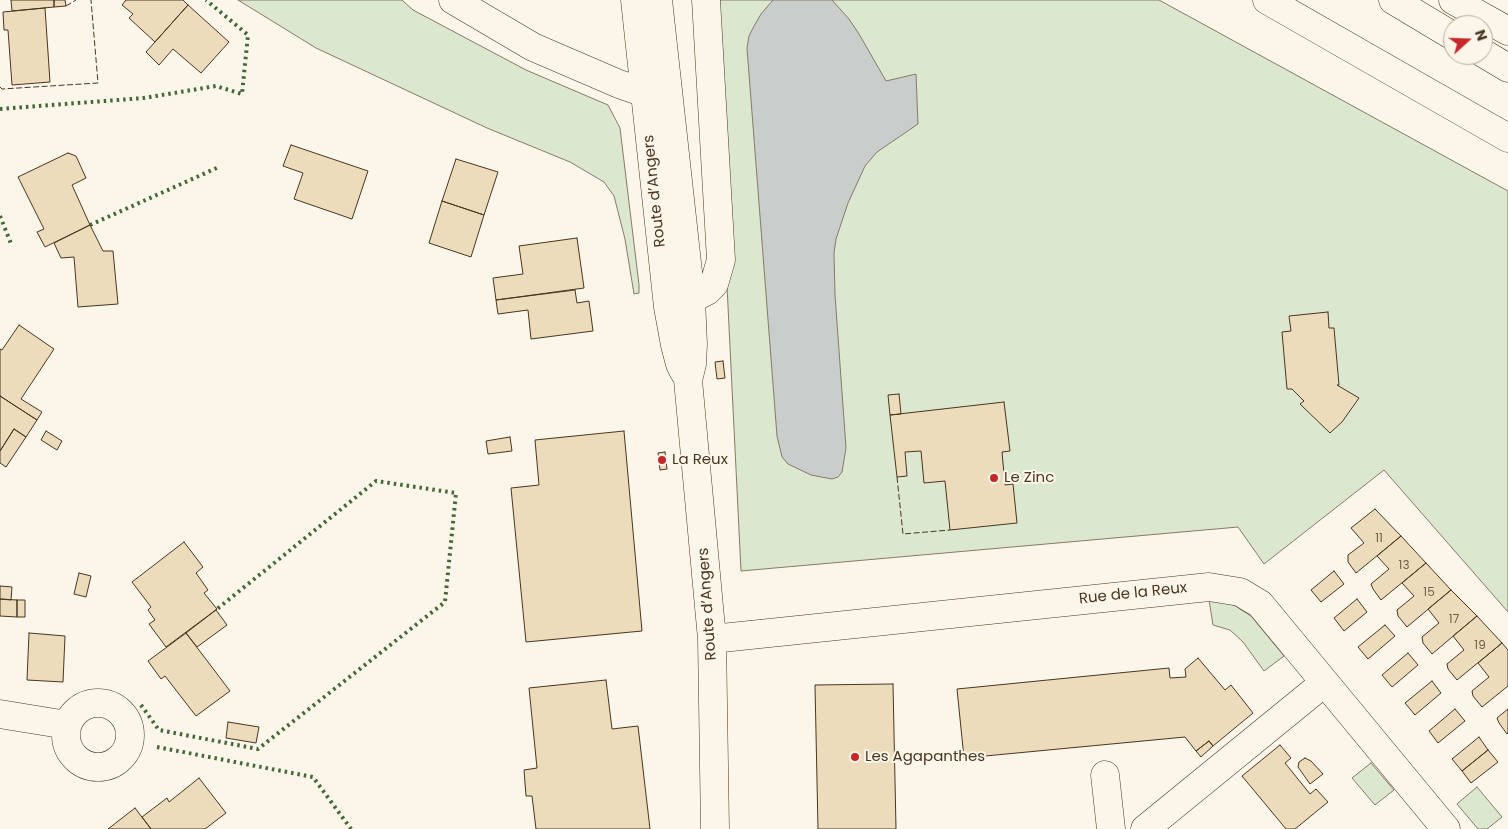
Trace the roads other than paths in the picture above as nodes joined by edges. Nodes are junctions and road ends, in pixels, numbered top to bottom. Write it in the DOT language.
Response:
graph roads {
  1 [pos="453,0"];
  2 [pos="635,0"];
  3 [pos="658,0"];
  4 [pos="706,0"];
  5 [pos="1268,0"];
  6 [pos="1393,0"];
  7 [pos="1453,0"];
  8 [pos="1443,30"];
  9 [pos="1508,31"];
  10 [pos="1493,60"];
  11 [pos="1508,68"];
  12 [pos="645,93"];
  13 [pos="1508,138"];
  14 [pos="690,299"];
  15 [pos="688,380"];
  16 [pos="712,639"];
  17 [pos="1324,682"];
  18 [pos="0,714"];
  19 [pos="67,725"];
  20 [pos="1105,775"];
  21 [pos="715,829"];
  22 [pos="1111,829"];
  23 [pos="1145,829"];
  24 [pos="1446,829"];
  1 -- 12 [label="main road"];
  2 -- 12 [label="main road, Route d’Angers"];
  3 -- 14 [label="main road, Route d’Angers"];
  4 -- 14 [label="main road"];
  5 -- 13 [label="main road"];
  6 -- 8 [label="main road"];
  7 -- 9 [label="main road"];
  10 -- 11 [label="main road"];
  12 -- 15 [label="main road, Route d’Angers"];
  14 -- 15 [label="main road, Route d’Angers"];
  15 -- 16 [label="main road, Route d’Angers"];
  16 -- 17 [label="main road, Rue de la Reux"];
  16 -- 21 [label="main road, Route d’Angers"];
  17 -- 23 [label="main road"];
  17 -- 24 [label="main road, Rue de la Reux"];
  18 -- 19 [label="main road"];
  20 -- 22 [label="main road"];
}
